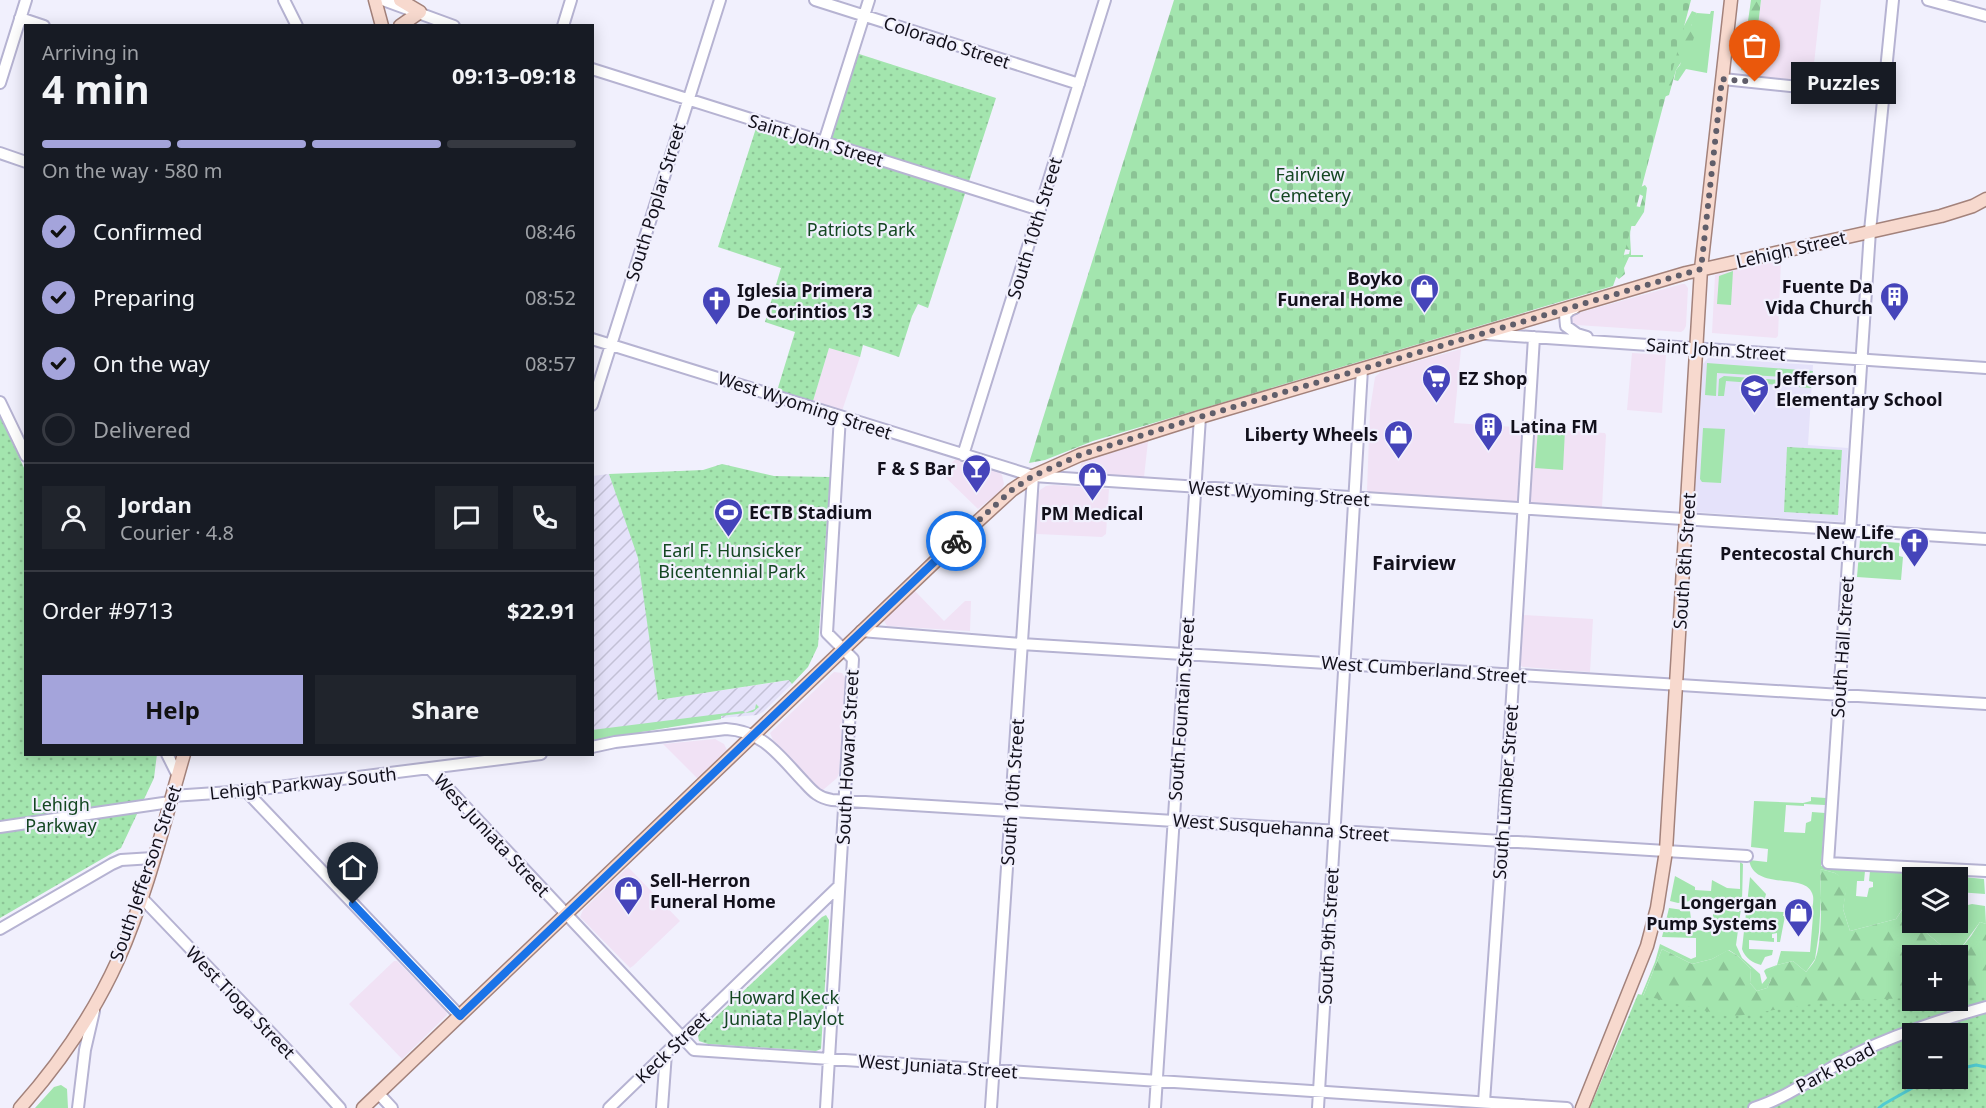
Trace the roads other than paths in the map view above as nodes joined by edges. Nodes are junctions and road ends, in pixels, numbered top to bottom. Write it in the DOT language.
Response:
graph roads {
  1 [pos="26,0"];
  2 [pos="284,0"];
  3 [pos="375,0"];
  4 [pos="383,0"];
  5 [pos="400,0"];
  6 [pos="571,0"];
  7 [pos="720,0"];
  8 [pos="815,0"];
  9 [pos="869,0"];
  10 [pos="1105,0"];
  11 [pos="1731,0"];
  12 [pos="1893,0"];
  13 [pos="1928,0"];
  14 [pos="422,6"];
  15 [pos="864,16"];
  16 [pos="1986,16"];
  17 [pos="20,18"];
  18 [pos="38,24"];
  19 [pos="296,24"];
  20 [pos="381,24"];
  21 [pos="402,24"];
  22 [pos="412,24"];
  23 [pos="451,24"];
  24 [pos="564,24"];
  25 [pos="594,70"];
  26 [pos="1722,79"];
  27 [pos="0,83"];
  28 [pos="1079,84"];
  29 [pos="1884,96"];
  30 [pos="687,99"];
  31 [pos="824,142"];
  32 [pos="0,153"];
  33 [pos="24,161"];
  34 [pos="1986,199"];
  35 [pos="1040,210"];
  36 [pos="1870,231"];
  37 [pos="1701,269"];
  38 [pos="1606,297"];
  39 [pos="1481,334"];
  40 [pos="1534,337"];
  41 [pos="594,340"];
  42 [pos="1603,342"];
  43 [pos="612,345"];
  44 [pos="1697,348"];
  45 [pos="1862,359"];
  46 [pos="1986,368"];
  47 [pos="1362,369"];
  48 [pos="594,399"];
  49 [pos="0,402"];
  50 [pos="840,416"];
  51 [pos="1200,417"];
  52 [pos="24,452"];
  53 [pos="963,455"];
  54 [pos="1033,476"];
  55 [pos="1196,487"];
  56 [pos="1355,498"];
  57 [pos="1524,509"];
  58 [pos="1686,520"];
  59 [pos="1850,530"];
  60 [pos="1986,538"];
  61 [pos="861,631"];
  62 [pos="1022,644"];
  63 [pos="843,649"];
  64 [pos="1185,654"];
  65 [pos="1345,664"];
  66 [pos="1512,675"];
  67 [pos="1676,685"];
  68 [pos="1839,695"];
  69 [pos="1986,704"];
  70 [pos="755,735"];
  71 [pos="594,747"];
  72 [pos="168,756"];
  73 [pos="183,756"];
  74 [pos="526,756"];
  75 [pos="430,769"];
  76 [pos="178,776"];
  77 [pos="246,791"];
  78 [pos="171,799"];
  79 [pos="844,801"];
  80 [pos="1010,811"];
  81 [pos="1174,821"];
  82 [pos="0,827"];
  83 [pos="1335,831"];
  84 [pos="1502,841"];
  85 [pos="1665,851"];
  86 [pos="1746,856"];
  87 [pos="153,858"];
  88 [pos="1986,871"];
  89 [pos="839,886"];
  90 [pos="141,897"];
  91 [pos="567,915"];
  92 [pos="0,929"];
  93 [pos="97,1001"];
  94 [pos="1986,1007"];
  95 [pos="460,1016"];
  96 [pos="683,1037"];
  97 [pos="666,1053"];
  98 [pos="829,1059"];
  99 [pos="993,1070"];
  100 [pos="1157,1081"];
  101 [pos="1319,1092"];
  102 [pos="379,1094"];
  103 [pos="1484,1102"];
  104 [pos="20,1108"];
  105 [pos="78,1108"];
  106 [pos="340,1108"];
  107 [pos="363,1108"];
  108 [pos="392,1108"];
  109 [pos="609,1108"];
  110 [pos="662,1108"];
  111 [pos="826,1108"];
  112 [pos="990,1108"];
  113 [pos="1155,1108"];
  114 [pos="1318,1108"];
  115 [pos="1567,1108"];
  116 [pos="1582,1108"];
  117 [pos="1754,1108"];
  1 -- 17 [label="street"];
  2 -- 19 [label="street"];
  3 -- 20 [label="main road"];
  4 -- 14 [label="street"];
  5 -- 14 [label="main road"];
  6 -- 24 [label="street"];
  7 -- 30 [label="street, South Poplar Street"];
  8 -- 15 [label="street, Colorado Street"];
  9 -- 15 [label="street"];
  10 -- 28 [label="street, South 10th Street"];
  11 -- 26 [label="main road, South 8th Street"];
  12 -- 29 [label="street, South Hall Street"];
  13 -- 16 [label="street"];
  14 -- 21 [label="main road"];
  14 -- 22 [label="street"];
  14 -- 23 [label="street"];
  15 -- 28 [label="street, Colorado Street"];
  15 -- 31 [label="street"];
  17 -- 18 [label="street"];
  17 -- 27 [label="street"];
  25 -- 30 [label="street, Saint John Street"];
  26 -- 29 [label="street"];
  26 -- 37 [label="main road, South 8th Street"];
  28 -- 35 [label="street, South 10th Street"];
  29 -- 36 [label="street, South Hall Street"];
  30 -- 31 [label="street, Saint John Street"];
  30 -- 43 [label="street, South Poplar Street"];
  31 -- 35 [label="street, Saint John Street"];
  32 -- 33 [label="street"];
  34 -- 36 [label="main road, Lehigh Street"];
  35 -- 53 [label="street, South 10th Street"];
  36 -- 37 [label="main road, Lehigh Street"];
  36 -- 45 [label="street, South Hall Street"];
  37 -- 38 [label="main road, Lehigh Street"];
  37 -- 44 [label="main road, South 8th Street"];
  38 -- 39 [label="main road, Lehigh Street"];
  38 -- 42 [label="street"];
  39 -- 40 [label="street, Saint John Street"];
  39 -- 47 [label="main road, Lehigh Street"];
  40 -- 42 [label="street, Saint John Street"];
  40 -- 57 [label="street, South Lumber Street"];
  41 -- 43 [label="street, West Wyoming Street"];
  42 -- 44 [label="street, Saint John Street"];
  43 -- 48 [label="street, South Poplar Street"];
  43 -- 50 [label="street, West Wyoming Street"];
  44 -- 45 [label="street, Saint John Street"];
  44 -- 58 [label="main road, South 8th Street"];
  45 -- 46 [label="street, Saint John Street"];
  45 -- 59 [label="street, South Hall Street"];
  47 -- 51 [label="main road, Lehigh Street"];
  47 -- 56 [label="street, South 9th Street"];
  49 -- 52 [label="street"];
  50 -- 53 [label="street, West Wyoming Street"];
  50 -- 63 [label="street, South Howard Street"];
  51 -- 54 [label="main road, Lehigh Street"];
  51 -- 55 [label="street, South Fountain Street"];
  53 -- 54 [label="street, West Wyoming Street"];
  54 -- 55 [label="street, West Wyoming Street"];
  54 -- 61 [label="main road, Lehigh Street"];
  54 -- 62 [label="street, South 10th Street"];
  55 -- 56 [label="street, West Wyoming Street"];
  55 -- 64 [label="street, South Fountain Street"];
  56 -- 57 [label="street, West Wyoming Street"];
  56 -- 65 [label="street, South 9th Street"];
  57 -- 58 [label="street, West Wyoming Street"];
  57 -- 66 [label="street, South Lumber Street"];
  58 -- 59 [label="street, West Wyoming Street"];
  58 -- 67 [label="main road, South 8th Street"];
  59 -- 60 [label="street, West Wyoming Street"];
  59 -- 68 [label="street, South Hall Street"];
  61 -- 62 [label="street, West Cumberland Street"];
  61 -- 63 [label="main road, Lehigh Street"];
  62 -- 64 [label="street, West Cumberland Street"];
  62 -- 80 [label="street, South 10th Street"];
  63 -- 70 [label="main road, Lehigh Street"];
  63 -- 79 [label="street, South Howard Street"];
  64 -- 65 [label="street, West Cumberland Street"];
  64 -- 81 [label="street, South Fountain Street"];
  65 -- 66 [label="street, West Cumberland Street"];
  65 -- 83 [label="street, South 9th Street"];
  66 -- 67 [label="street, West Cumberland Street"];
  66 -- 84 [label="street, South Lumber Street"];
  67 -- 68 [label="street, West Cumberland Street"];
  67 -- 85 [label="main road, South 8th Street"];
  68 -- 69 [label="street, West Cumberland Street"];
  68 -- 88 [label="street, South Hall Street"];
  70 -- 71 [label="street"];
  70 -- 79 [label="street, West Susquehanna Street"];
  70 -- 91 [label="main road, Lehigh Street"];
  72 -- 76 [label="street"];
  73 -- 76 [label="main road, South Jefferson Street"];
  74 -- 75 [label="street, Lehigh Parkway South"];
  75 -- 77 [label="street, Lehigh Parkway South"];
  75 -- 91 [label="street, West Juniata Street"];
  76 -- 78 [label="main road, South Jefferson Street"];
  77 -- 78 [label="street, Lehigh Parkway South"];
  77 -- 95 [label="street"];
  78 -- 82 [label="street, Lehigh Parkway South"];
  78 -- 87 [label="main road, South Jefferson Street"];
  79 -- 80 [label="street, West Susquehanna Street"];
  79 -- 89 [label="street, South Howard Street"];
  80 -- 81 [label="street, West Susquehanna Street"];
  80 -- 99 [label="street, South 10th Street"];
  81 -- 83 [label="street, West Susquehanna Street"];
  81 -- 100 [label="street, South Fountain Street"];
  83 -- 84 [label="street, West Susquehanna Street"];
  83 -- 101 [label="street, South 9th Street"];
  84 -- 85 [label="street, West Susquehanna Street"];
  84 -- 103 [label="street, South Lumber Street"];
  85 -- 86 [label="street, West Susquehanna Street"];
  85 -- 116 [label="main road, South 8th Street"];
  87 -- 90 [label="main road, South Jefferson Street"];
  87 -- 92 [label="street"];
  89 -- 96 [label="street, Keck Street"];
  89 -- 98 [label="street, South Howard Street"];
  90 -- 93 [label="main road, South Jefferson Street"];
  90 -- 106 [label="street, West Tioga Street"];
  91 -- 95 [label="main road, Lehigh Street"];
  91 -- 96 [label="street, West Juniata Street"];
  93 -- 104 [label="main road, South Jefferson Street"];
  93 -- 105 [label="street"];
  94 -- 117 [label="street, Park Road"];
  95 -- 102 [label="main road, Lehigh Street"];
  96 -- 97 [label="street, Keck Street"];
  96 -- 98 [label="street, West Juniata Street"];
  97 -- 109 [label="street, Keck Street"];
  97 -- 110 [label="street"];
  98 -- 99 [label="street, West Juniata Street"];
  98 -- 111 [label="street, South Howard Street"];
  99 -- 100 [label="street, West Juniata Street"];
  99 -- 112 [label="street, South 10th Street"];
  100 -- 101 [label="street, West Juniata Street"];
  100 -- 113 [label="street, South Fountain Street"];
  101 -- 103 [label="street, West Juniata Street"];
  101 -- 114 [label="street, South 9th Street"];
  102 -- 107 [label="main road, Lehigh Street"];
  102 -- 108 [label="street"];
  103 -- 115 [label="street, West Juniata Street"];
}
